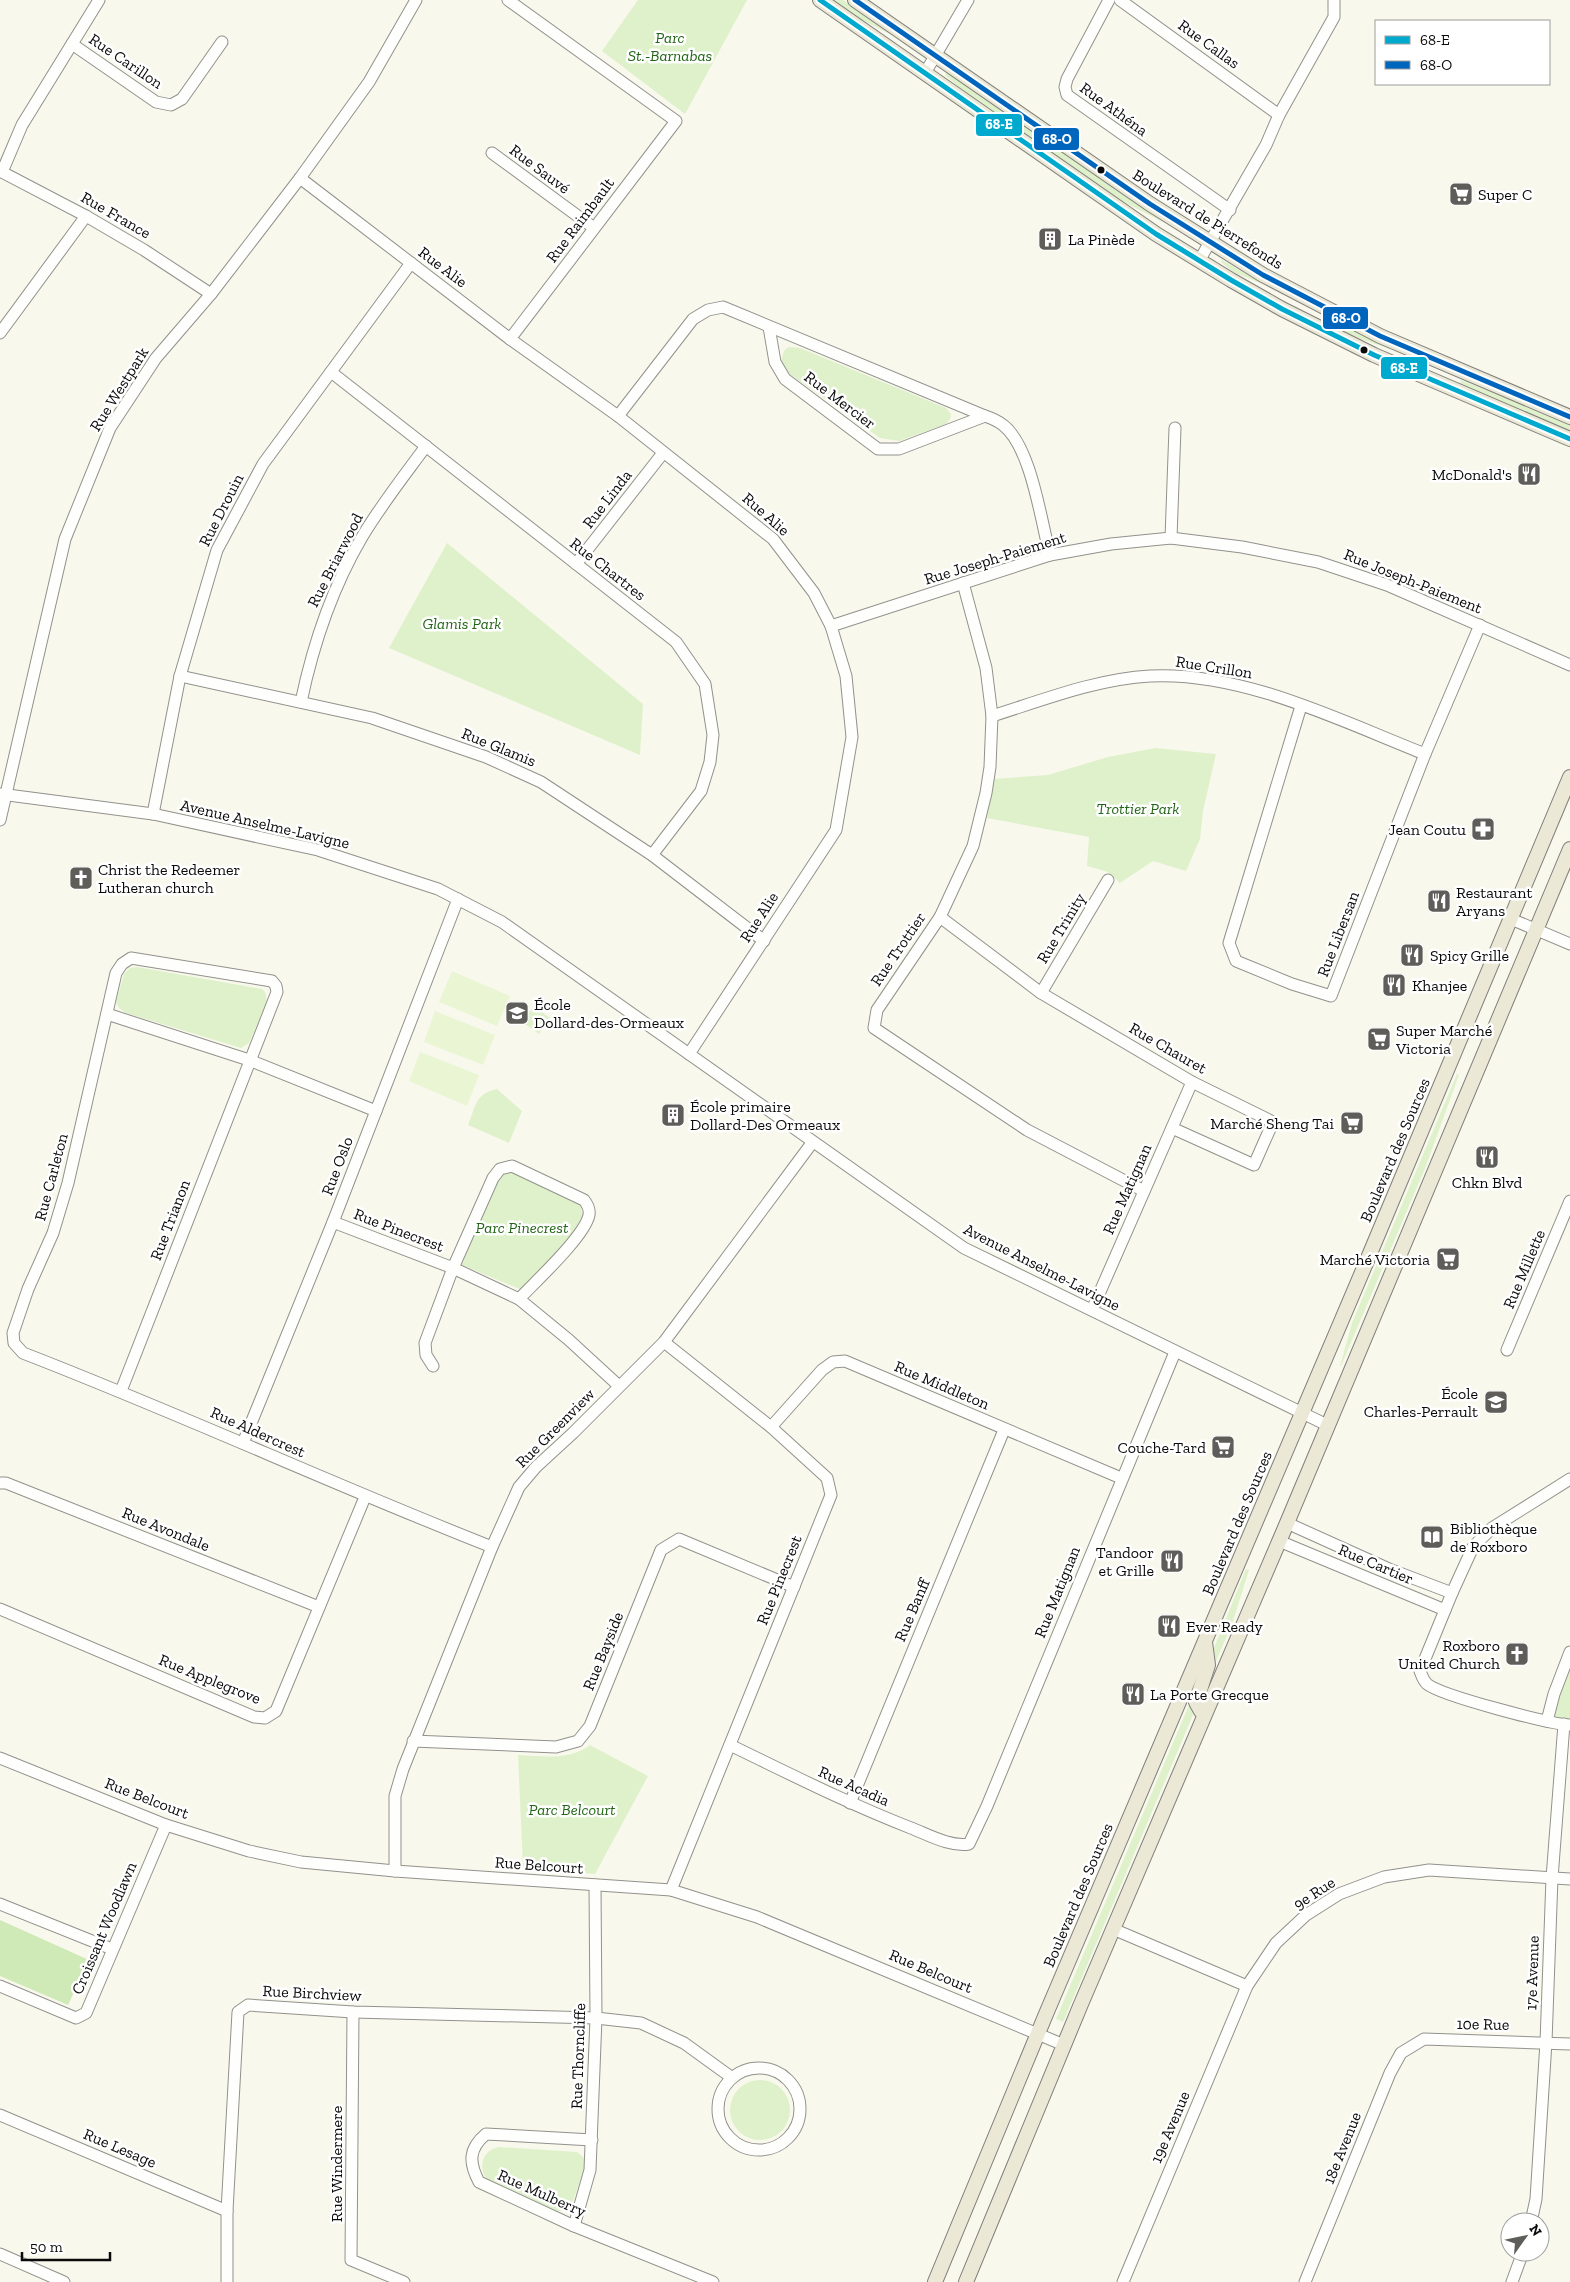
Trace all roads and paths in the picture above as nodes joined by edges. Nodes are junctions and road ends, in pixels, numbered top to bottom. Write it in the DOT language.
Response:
graph roads {
  1 [pos="99,0"];
  2 [pos="416,0"];
  3 [pos="508,0"];
  4 [pos="820,0"];
  5 [pos="856,0"];
  6 [pos="968,0"];
  7 [pos="1109,0"];
  8 [pos="1120,0"];
  9 [pos="1334,0"];
  10 [pos="222,42"];
  11 [pos="72,44"];
  12 [pos="936,55"];
  13 [pos="925,73"];
  14 [pos="1279,115"];
  15 [pos="492,153"];
  16 [pos="1,171"];
  17 [pos="300,178"];
  18 [pos="1230,210"];
  19 [pos="86,216"];
  20 [pos="594,228"];
  21 [pos="1210,244"];
  22 [pos="1199,262"];
  23 [pos="411,263"];
  24 [pos="211,294"];
  25 [pos="2,326"];
  26 [pos="769,327"];
  27 [pos="510,338"];
  28 [pos="330,372"];
  29 [pos="618,416"];
  30 [pos="985,416"];
  31 [pos="1570,417"];
  32 [pos="1175,428"];
  33 [pos="1570,439"];
  34 [pos="426,446"];
  35 [pos="663,453"];
  36 [pos="1171,538"];
  37 [pos="1050,555"];
  38 [pos="576,564"];
  39 [pos="963,583"];
  40 [pos="831,626"];
  41 [pos="1480,626"];
  42 [pos="1570,665"];
  43 [pos="180,676"];
  44 [pos="301,702"];
  45 [pos="1301,706"];
  46 [pos="992,716"];
  47 [pos="1425,754"];
  48 [pos="1570,777"];
  49 [pos="3,794"];
  50 [pos="153,814"];
  51 [pos="0,820"];
  52 [pos="1570,849"];
  53 [pos="652,855"];
  54 [pos="1108,880"];
  55 [pos="458,899"];
  56 [pos="940,916"];
  57 [pos="1511,919"];
  58 [pos="1536,929"];
  59 [pos="764,941"];
  60 [pos="1570,944"];
  61 [pos="1041,993"];
  62 [pos="107,1014"];
  63 [pos="689,1054"];
  64 [pos="249,1060"];
  65 [pos="1192,1082"];
  66 [pos="376,1111"];
  67 [pos="1172,1128"];
  68 [pos="812,1143"];
  69 [pos="1144,1191"];
  70 [pos="1570,1201"];
  71 [pos="333,1222"];
  72 [pos="453,1268"];
  73 [pos="518,1299"];
  74 [pos="1092,1310"];
  75 [pos="664,1342"];
  76 [pos="14,1343"];
  77 [pos="1507,1350"];
  78 [pos="1175,1352"];
  79 [pos="433,1366"];
  80 [pos="619,1386"];
  81 [pos="121,1391"];
  82 [pos="1302,1414"];
  83 [pos="1327,1425"];
  84 [pos="770,1427"];
  85 [pos="1004,1430"];
  86 [pos="243,1443"];
  87 [pos="1121,1478"];
  88 [pos="1570,1479"];
  89 [pos="0,1483"];
  90 [pos="365,1497"];
  91 [pos="1286,1524"];
  92 [pos="1279,1541"];
  93 [pos="492,1547"];
  94 [pos="794,1587"];
  95 [pos="1452,1593"];
  96 [pos="319,1607"];
  97 [pos="0,1609"];
  98 [pos="1445,1610"];
  99 [pos="1205,1641"];
  100 [pos="1570,1652"];
  101 [pos="1204,1713"];
  102 [pos="1547,1721"];
  103 [pos="1567,1724"];
  104 [pos="413,1741"];
  105 [pos="730,1745"];
  106 [pos="0,1758"];
  107 [pos="850,1803"];
  108 [pos="166,1825"];
  109 [pos="969,1844"];
  110 [pos="395,1871"];
  111 [pos="1552,1878"];
  112 [pos="1570,1879"];
  113 [pos="595,1885"];
  114 [pos="671,1890"];
  115 [pos="0,1904"];
  116 [pos="1113,1929"];
  117 [pos="112,1949"];
  118 [pos="0,1986"];
  119 [pos="1247,1986"];
  120 [pos="354,2012"];
  121 [pos="596,2018"];
  122 [pos="1039,2034"];
  123 [pos="1424,2039"];
  124 [pos="1546,2042"];
  125 [pos="1570,2044"];
  126 [pos="1064,2045"];
  127 [pos="731,2078"];
  128 [pos="0,2115"];
  129 [pos="592,2140"];
  130 [pos="227,2211"];
  131 [pos="1533,2212"];
  132 [pos="574,2226"];
  133 [pos="0,2254"];
  134 [pos="1519,2262"];
  135 [pos="64,2282"];
  136 [pos="227,2282"];
  137 [pos="404,2282"];
  138 [pos="713,2282"];
  139 [pos="935,2282"];
  140 [pos="966,2282"];
  141 [pos="1122,2282"];
  142 [pos="1305,2282"];
  143 [pos="1512,2282"];
  1 -- 11 [label="street"];
  2 -- 17 [label="street, Rue Westpark"];
  3 -- 20 [label="street, Rue Raimbault"];
  4 -- 13 [label="main road"];
  5 -- 12 [label="main road, Boulevard de Pierrefonds"];
  6 -- 12 [label="street"];
  7 -- 18 [label="street, Rue Athéna"];
  8 -- 14 [label="street, Rue Callas"];
  9 -- 14 [label="street"];
  10 -- 11 [label="street, Rue Carillon"];
  11 -- 16 [label="street"];
  12 -- 13 [label="street"];
  12 -- 21 [label="main road, Boulevard de Pierrefonds"];
  13 -- 22 [label="main road"];
  14 -- 18 [label="street"];
  15 -- 20 [label="street, Rue Sauvé"];
  16 -- 19 [label="street, Rue France"];
  17 -- 23 [label="street, Rue Alie"];
  17 -- 24 [label="street, Rue Westpark"];
  18 -- 21 [label="street"];
  19 -- 24 [label="street, Rue France"];
  19 -- 25 [label="street"];
  20 -- 27 [label="street, Rue Raimbault"];
  21 -- 22 [label="street"];
  21 -- 31 [label="main road, Boulevard de Pierrefonds"];
  22 -- 33 [label="main road"];
  23 -- 27 [label="street, Rue Alie"];
  23 -- 28 [label="street, Rue Drouin"];
  24 -- 49 [label="street, Rue Westpark"];
  26 -- 29 [label="street, Rue Mercier"];
  26 -- 30 [label="street, Rue Mercier"];
  26 -- 30 [label="street, Rue Mercier"];
  27 -- 29 [label="street, Rue Alie"];
  28 -- 34 [label="street, Rue Chartres"];
  28 -- 43 [label="street, Rue Drouin"];
  29 -- 35 [label="street, Rue Alie"];
  30 -- 37 [label="street, Rue Mercier"];
  32 -- 36 [label="street"];
  34 -- 38 [label="street, Rue Chartres"];
  34 -- 44 [label="street, Rue Briarwood"];
  35 -- 38 [label="street, Rue Linda"];
  35 -- 40 [label="street, Rue Alie"];
  36 -- 37 [label="street, Rue Joseph-Paiement"];
  36 -- 41 [label="street, Rue Joseph-Paiement"];
  37 -- 39 [label="street, Rue Joseph-Paiement"];
  38 -- 53 [label="street, Rue Chartres"];
  39 -- 40 [label="street, Rue Joseph-Paiement"];
  39 -- 46 [label="street, Rue Trottier"];
  40 -- 59 [label="street, Rue Alie"];
  41 -- 42 [label="street, Rue Joseph-Paiement"];
  41 -- 47 [label="street, Rue Libersan"];
  43 -- 44 [label="street, Rue Glamis"];
  43 -- 50 [label="street, Rue Drouin"];
  44 -- 53 [label="street, Rue Glamis"];
  45 -- 46 [label="street, Rue Crillon"];
  45 -- 47 [label="street, Rue Crillon"];
  45 -- 47 [label="street, Rue Libersan"];
  46 -- 56 [label="street, Rue Trottier"];
  48 -- 57 [label="main road, Boulevard des Sources"];
  49 -- 50 [label="street, Avenue Anselme-Lavigne"];
  49 -- 51 [label="street, Rue Westpark"];
  50 -- 55 [label="street, Avenue Anselme-Lavigne"];
  52 -- 58 [label="main road"];
  53 -- 59 [label="street, Rue Glamis"];
  54 -- 61 [label="street, Rue Trinity"];
  55 -- 63 [label="street, Avenue Anselme-Lavigne"];
  55 -- 66 [label="street, Rue Oslo"];
  56 -- 61 [label="street, Rue Chauret"];
  56 -- 69 [label="street, Rue Trottier"];
  57 -- 58 [label="street"];
  57 -- 82 [label="main road, Boulevard des Sources"];
  58 -- 60 [label="street"];
  58 -- 83 [label="main road"];
  59 -- 63 [label="street, Rue Alie"];
  61 -- 65 [label="street, Rue Chauret"];
  62 -- 64 [label="street"];
  62 -- 64 [label="street, Rue Carleton"];
  62 -- 76 [label="street, Rue Carleton"];
  63 -- 68 [label="street, Avenue Anselme-Lavigne"];
  64 -- 66 [label="street"];
  64 -- 81 [label="street, Rue Trianon"];
  65 -- 67 [label="street, Rue Matignan"];
  65 -- 67 [label="street, Rue Chauret"];
  66 -- 71 [label="street, Rue Oslo"];
  67 -- 69 [label="street, Rue Matignan"];
  68 -- 74 [label="street, Avenue Anselme-Lavigne"];
  68 -- 75 [label="street, Rue Greenview"];
  69 -- 74 [label="street, Rue Matignan"];
  70 -- 77 [label="street, Rue Millette"];
  71 -- 72 [label="street, Rue Pinecrest"];
  71 -- 86 [label="street, Rue Oslo"];
  72 -- 73 [label="street, Rue Pinecrest"];
  72 -- 73 [label="street, Rue Pinecrest"];
  72 -- 79 [label="street, Rue Pinecrest"];
  73 -- 80 [label="street, Rue Pinecrest"];
  74 -- 78 [label="street, Avenue Anselme-Lavigne"];
  75 -- 80 [label="street, Rue Greenview"];
  75 -- 84 [label="street, Rue Pinecrest"];
  76 -- 81 [label="street, Rue Aldercrest"];
  78 -- 82 [label="street, Avenue Anselme-Lavigne"];
  78 -- 87 [label="street, Rue Matignan"];
  80 -- 93 [label="street, Rue Greenview"];
  81 -- 86 [label="street, Rue Aldercrest"];
  82 -- 83 [label="street, Avenue Anselme-Lavigne"];
  82 -- 99 [label="main road, Boulevard des Sources"];
  83 -- 91 [label="main road"];
  84 -- 85 [label="street, Rue Middleton"];
  84 -- 94 [label="street, Rue Pinecrest"];
  85 -- 87 [label="street, Rue Middleton"];
  85 -- 107 [label="street, Rue Banff"];
  86 -- 90 [label="street, Rue Aldercrest"];
  87 -- 109 [label="street, Rue Matignan"];
  88 -- 95 [label="street"];
  89 -- 96 [label="street, Rue Avondale"];
  90 -- 93 [label="street, Rue Aldercrest"];
  90 -- 96 [label="street, Rue Applegrove"];
  91 -- 92 [label="main road"];
  91 -- 95 [label="street, Rue Cartier"];
  92 -- 98 [label="street, Rue Cartier"];
  92 -- 101 [label="main road"];
  93 -- 104 [label="street, Rue Greenview"];
  94 -- 104 [label="street, Rue Bayside"];
  94 -- 105 [label="street, Rue Pinecrest"];
  95 -- 98 [label="street"];
  96 -- 97 [label="street, Rue Applegrove"];
  98 -- 102 [label="street"];
  99 -- 101 [label="main road"];
  99 -- 122 [label="main road, Boulevard des Sources"];
  100 -- 102 [label="street"];
  101 -- 116 [label="main road"];
  102 -- 103 [label="street"];
  103 -- 111 [label="street, 17e Avenue"];
  104 -- 110 [label="street, Rue Greenview"];
  105 -- 107 [label="street, Rue Acadia"];
  105 -- 114 [label="street, Rue Pinecrest"];
  106 -- 108 [label="street, Rue Belcourt"];
  107 -- 109 [label="street, Rue Acadia"];
  108 -- 110 [label="street, Rue Belcourt"];
  108 -- 117 [label="street, Croissant Woodlawn"];
  110 -- 113 [label="street, Rue Belcourt"];
  111 -- 112 [label="street, 9e Rue"];
  111 -- 119 [label="street, 9e Rue"];
  111 -- 124 [label="street, 17e Avenue"];
  113 -- 114 [label="street, Rue Belcourt"];
  113 -- 121 [label="street, Rue Thorncliffe"];
  114 -- 122 [label="street, Rue Belcourt"];
  115 -- 117 [label="street"];
  116 -- 119 [label="street"];
  116 -- 126 [label="main road"];
  117 -- 118 [label="street, Croissant Woodlawn"];
  119 -- 141 [label="street, 19e Avenue"];
  120 -- 121 [label="street, Rue Birchview"];
  120 -- 130 [label="street, Rue Birchview"];
  120 -- 137 [label="street, Rue Windermere"];
  121 -- 127 [label="street, Rue Birchview"];
  121 -- 129 [label="street, Rue Thorncliffe"];
  122 -- 126 [label="street, Rue Belcourt"];
  122 -- 139 [label="main road, Boulevard des Sources"];
  123 -- 124 [label="street, 10e Rue"];
  123 -- 142 [label="street, 18e Avenue"];
  124 -- 125 [label="street, 10e Rue"];
  124 -- 131 [label="street, 17e Avenue"];
  126 -- 140 [label="main road"];
  127 -- 127 [label="street"];
  128 -- 130 [label="street, Rue Lesage"];
  129 -- 132 [label="street, Rue Thorncliffe"];
  129 -- 132 [label="street, Rue Mulberry"];
  130 -- 136 [label="street, Rue Birchview"];
  132 -- 138 [label="street, Rue Mulberry"];
  133 -- 135 [label="street"];
  134 -- 143 [label="street"];
}
